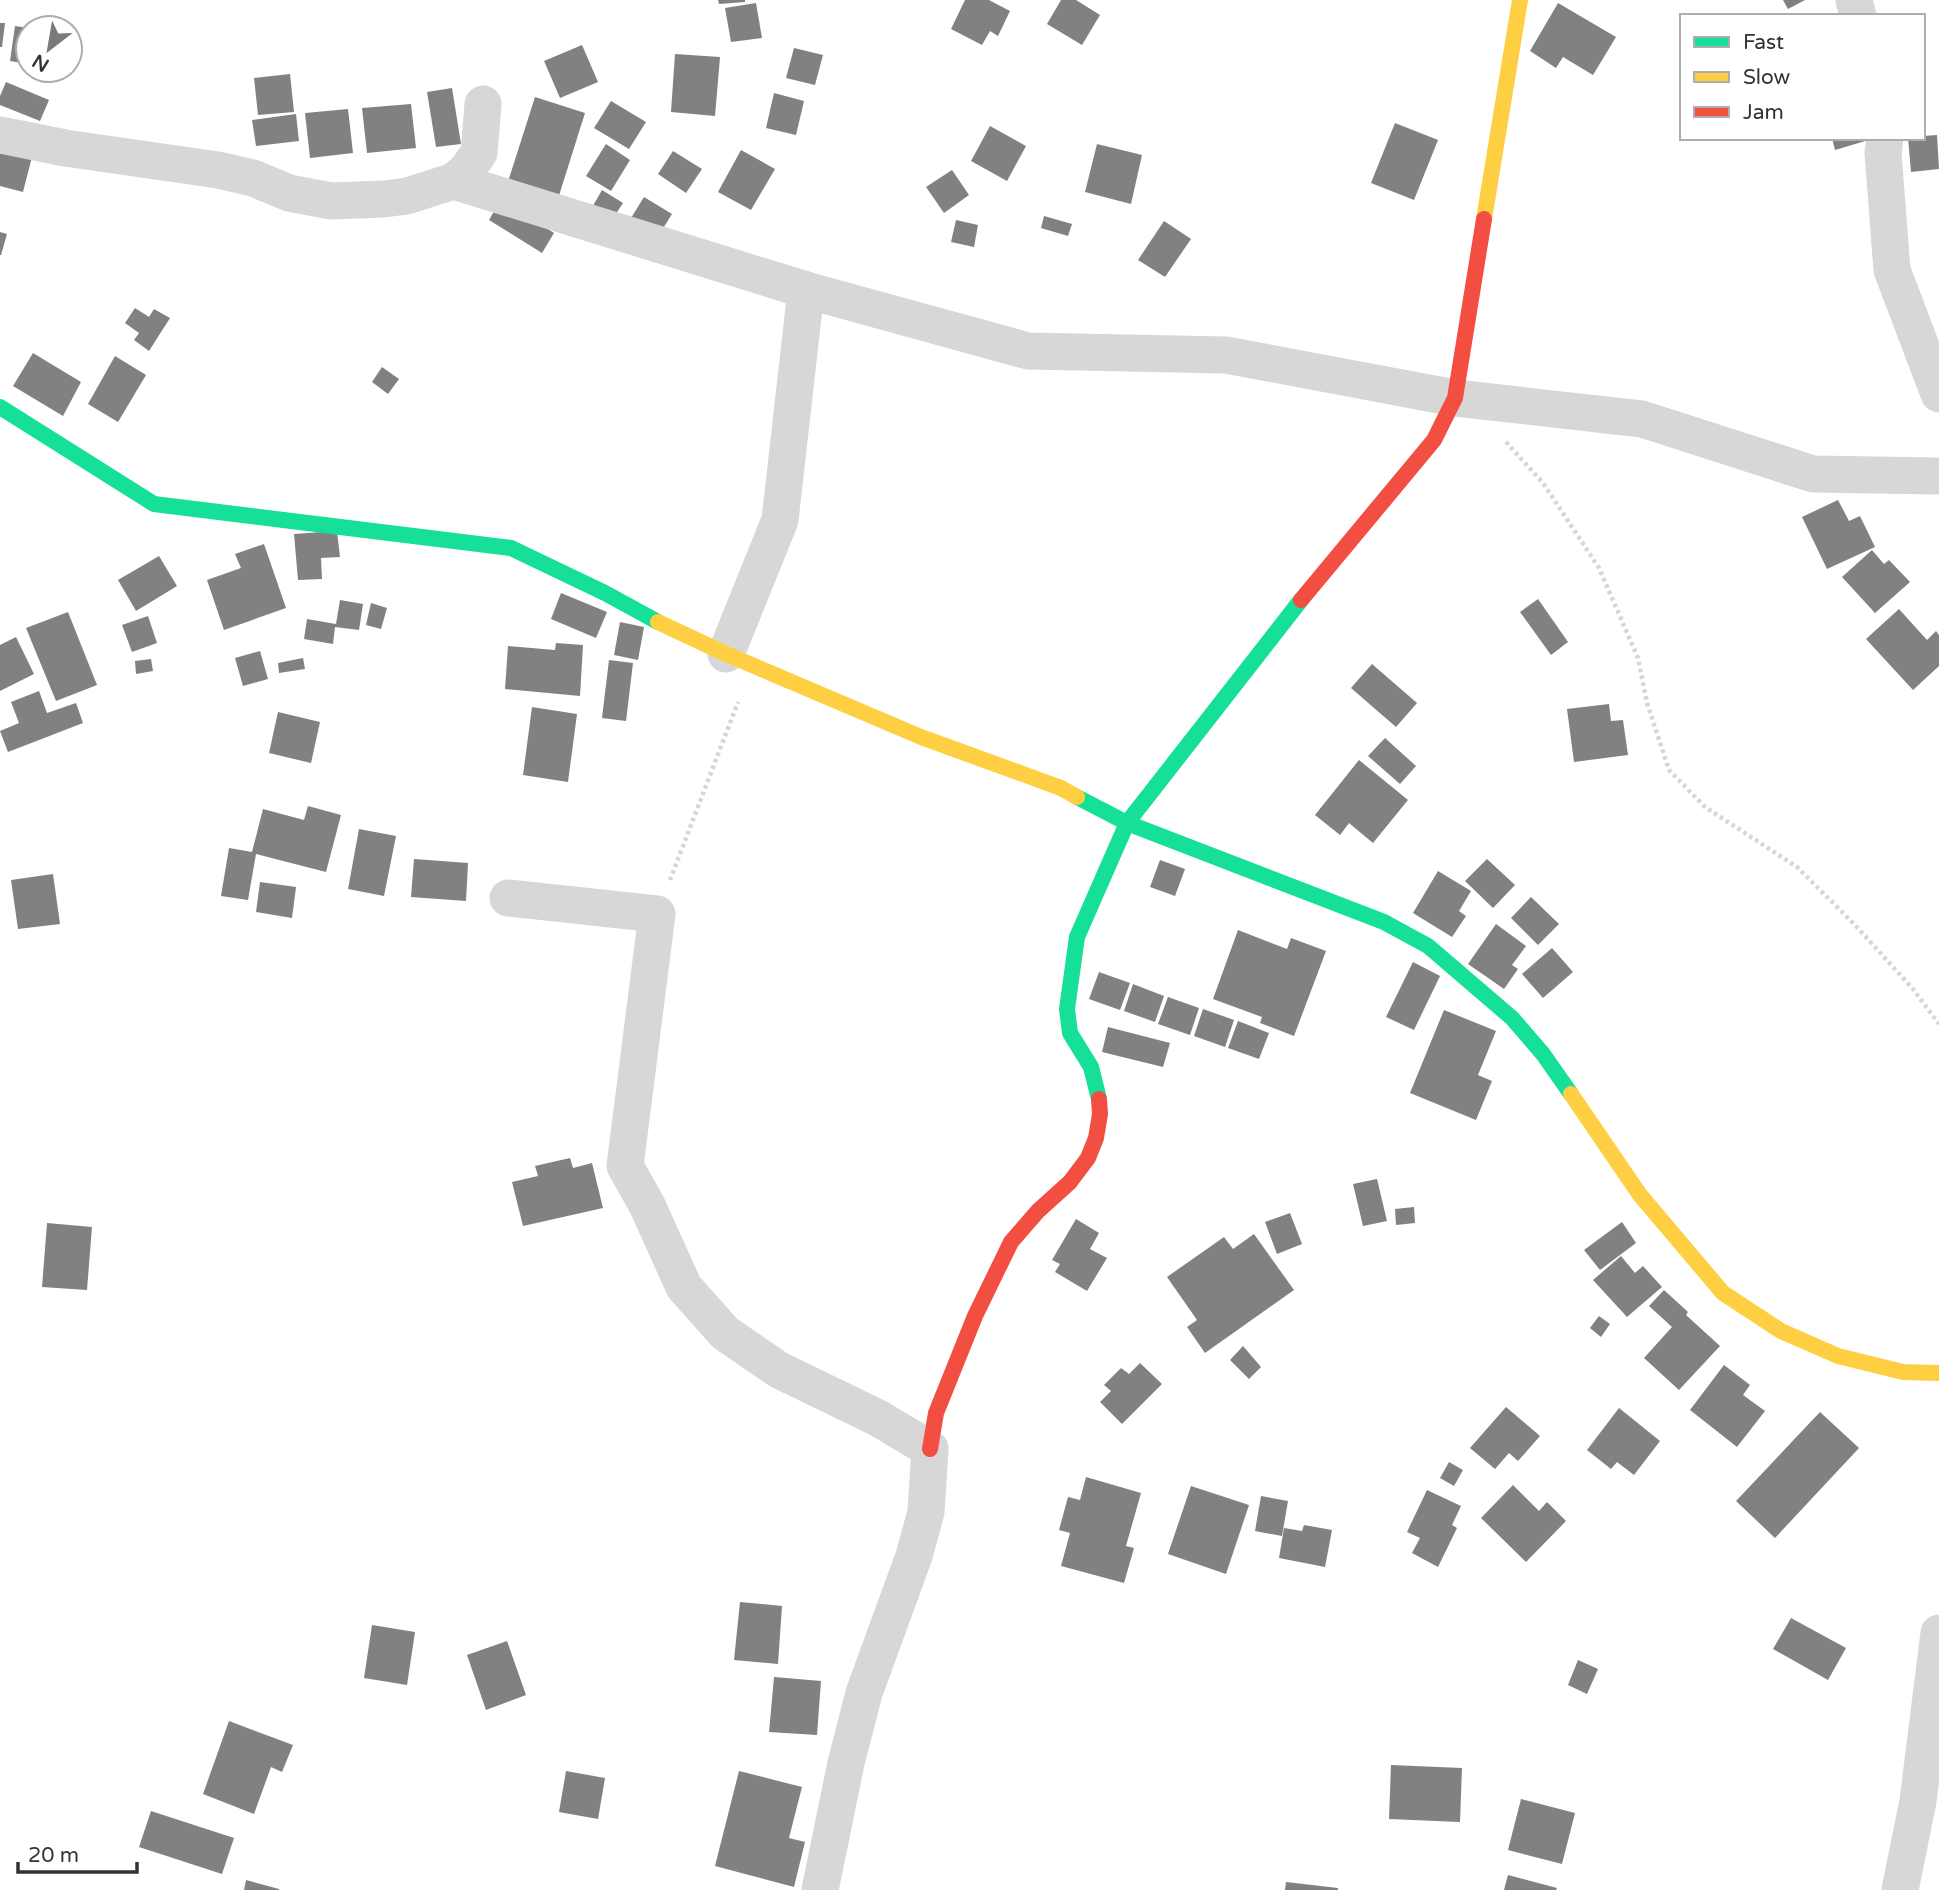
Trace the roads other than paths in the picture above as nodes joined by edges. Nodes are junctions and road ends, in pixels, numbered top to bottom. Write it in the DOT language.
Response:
graph roads {
  1 [pos="1520,0"];
  2 [pos="483,104"];
  3 [pos="0,135"];
  4 [pos="1885,140"];
  5 [pos="454,181"];
  6 [pos="806,290"];
  7 [pos="1939,394"];
  8 [pos="1462,399"];
  9 [pos="0,407"];
  10 [pos="1939,476"];
  11 [pos="739,660"];
  12 [pos="1127,822"];
  13 [pos="508,898"];
  14 [pos="1939,1373"];
  15 [pos="930,1449"];
  16 [pos="1939,1633"];
  17 [pos="820,1890"];
  18 [pos="1900,1890"];
  1 -- 8 [label="street"];
  2 -- 5 [label="street"];
  3 -- 5 [label="street"];
  4 -- 7 [label="street"];
  5 -- 6 [label="street"];
  6 -- 8 [label="street"];
  6 -- 11 [label="street"];
  8 -- 10 [label="street"];
  8 -- 12 [label="street"];
  9 -- 11 [label="street"];
  11 -- 12 [label="street"];
  12 -- 14 [label="street"];
  12 -- 15 [label="street"];
  13 -- 15 [label="street"];
  15 -- 17 [label="street"];
  16 -- 18 [label="street"];
}
